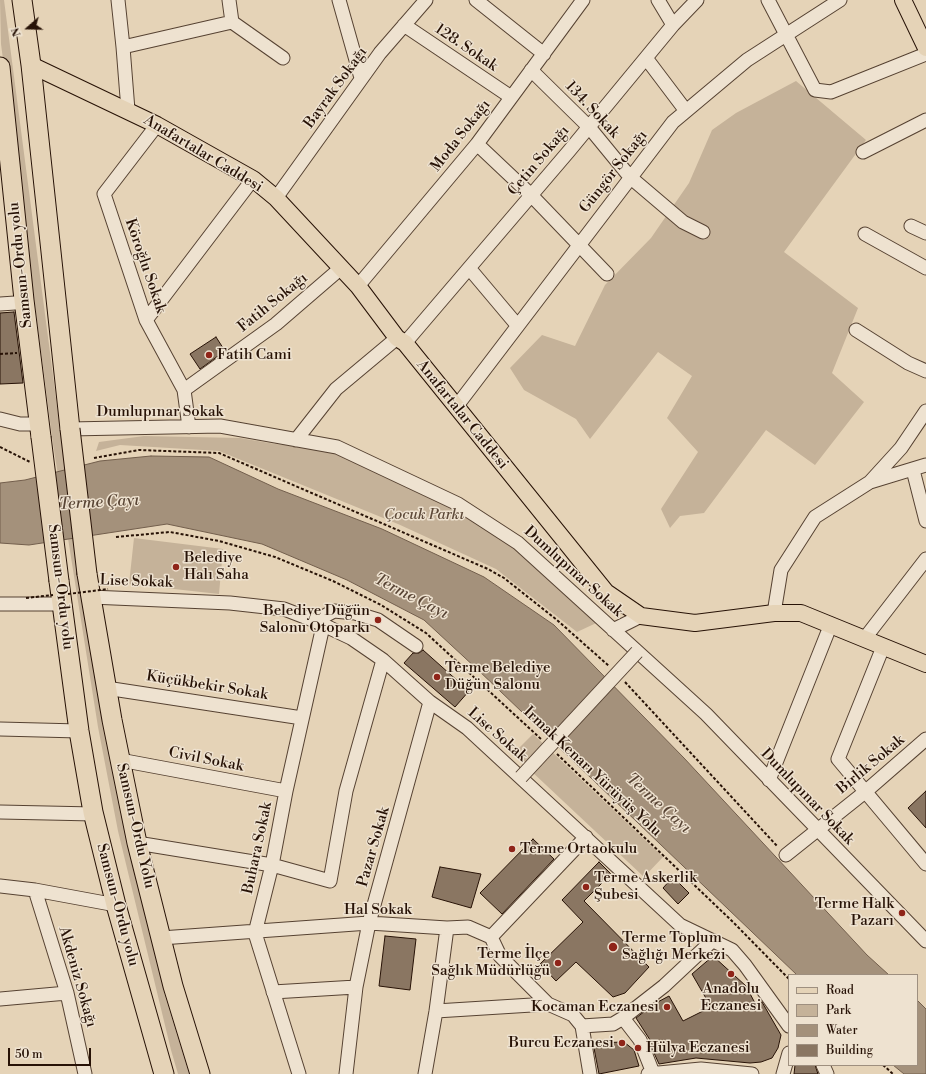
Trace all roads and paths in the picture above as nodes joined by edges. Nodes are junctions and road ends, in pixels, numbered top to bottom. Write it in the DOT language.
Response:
graph roads {
  1 [pos="22,0"];
  2 [pos="118,0"];
  3 [pos="229,0"];
  4 [pos="339,0"];
  5 [pos="426,0"];
  6 [pos="476,0"];
  7 [pos="583,0"];
  8 [pos="658,0"];
  9 [pos="697,0"];
  10 [pos="768,0"];
  11 [pos="840,0"];
  12 [pos="903,0"];
  13 [pos="232,22"];
  14 [pos="673,25"];
  15 [pos="404,26"];
  16 [pos="922,27"];
  17 [pos="785,35"];
  18 [pos="123,47"];
  19 [pos="926,48"];
  20 [pos="544,54"];
  21 [pos="926,54"];
  22 [pos="283,58"];
  23 [pos="646,58"];
  24 [pos="31,65"];
  25 [pos="0,67"];
  26 [pos="531,70"];
  27 [pos="361,78"];
  28 [pos="2,93"];
  29 [pos="511,97"];
  30 [pos="128,110"];
  31 [pos="686,111"];
  32 [pos="926,120"];
  33 [pos="157,125"];
  34 [pos="589,127"];
  35 [pos="477,144"];
  36 [pos="863,152"];
  37 [pos="630,178"];
  38 [pos="253,179"];
  39 [pos="531,195"];
  40 [pos="276,198"];
  41 [pos="911,226"];
  42 [pos="703,232"];
  43 [pos="926,233"];
  44 [pos="865,234"];
  45 [pos="578,245"];
  46 [pos="341,268"];
  47 [pos="469,268"];
  48 [pos="926,268"];
  49 [pos="607,274"];
  50 [pos="358,286"];
  51 [pos="15,303"];
  52 [pos="0,304"];
  53 [pos="146,320"];
  54 [pos="517,325"];
  55 [pos="856,330"];
  56 [pos="401,341"];
  57 [pos="0,354"];
  58 [pos="6,354"];
  59 [pos="926,371"];
  60 [pos="184,390"];
  61 [pos="456,407"];
  62 [pos="926,411"];
  63 [pos="0,419"];
  64 [pos="189,427"];
  65 [pos="70,429"];
  66 [pos="39,430"];
  67 [pos="296,440"];
  68 [pos="0,447"];
  69 [pos="94,458"];
  70 [pos="32,463"];
  71 [pos="926,465"];
  72 [pos="913,470"];
  73 [pos="870,482"];
  74 [pos="926,521"];
  75 [pos="116,537"];
  76 [pos="926,558"];
  77 [pos="88,574"];
  78 [pos="91,597"];
  79 [pos="0,604"];
  80 [pos="61,604"];
  81 [pos="774,613"];
  82 [pos="641,616"];
  83 [pos="319,623"];
  84 [pos="831,624"];
  85 [pos="613,630"];
  86 [pos="865,638"];
  87 [pos="416,646"];
  88 [pos="883,647"];
  89 [pos="637,652"];
  90 [pos="383,660"];
  91 [pos="926,664"];
  92 [pos="611,668"];
  93 [pos="622,679"];
  94 [pos="106,688"];
  95 [pos="430,702"];
  96 [pos="302,718"];
  97 [pos="0,729"];
  98 [pos="79,731"];
  99 [pos="926,739"];
  100 [pos="544,742"];
  101 [pos="554,752"];
  102 [pos="120,760"];
  103 [pos="521,777"];
  104 [pos="768,780"];
  105 [pos="286,791"];
  106 [pos="865,792"];
  107 [pos="0,812"];
  108 [pos="94,814"];
  109 [pos="817,829"];
  110 [pos="586,837"];
  111 [pos="137,843"];
  112 [pos="786,855"];
  113 [pos="926,864"];
  114 [pos="272,866"];
  115 [pos="0,886"];
  116 [pos="35,890"];
  117 [pos="116,905"];
  118 [pos="369,924"];
  119 [pos="447,928"];
  120 [pos="255,933"];
  121 [pos="491,937"];
  122 [pos="161,938"];
  123 [pos="712,941"];
  124 [pos="926,941"];
  125 [pos="788,978"];
  126 [pos="356,988"];
  127 [pos="274,992"];
  128 [pos="67,993"];
  129 [pos="0,999"];
  130 [pos="548,1004"];
  131 [pos="436,1011"];
  132 [pos="623,1018"];
  133 [pos="788,1025"];
  134 [pos="582,1026"];
  135 [pos="788,1056"];
  136 [pos="884,1066"];
  137 [pos="650,1073"];
  138 [pos="85,1074"];
  139 [pos="164,1074"];
  140 [pos="200,1074"];
  141 [pos="299,1074"];
  142 [pos="346,1074"];
  143 [pos="425,1074"];
  144 [pos="590,1074"];
  145 [pos="752,1074"];
  146 [pos="783,1074"];
  147 [pos="893,1074"];
  1 -- 24 [label="highway, Samsun-Ordu yolu"];
  2 -- 18 [label="street"];
  3 -- 13 [label="street"];
  4 -- 27 [label="street"];
  5 -- 15 [label="street, Bayrak Sokağı"];
  6 -- 20 [label="street"];
  7 -- 20 [label="street, Moda Sokağı"];
  8 -- 14 [label="street"];
  9 -- 14 [label="street, Çetin Sokağı"];
  10 -- 17 [label="street"];
  11 -- 17 [label="street, Güngör Sokağı"];
  12 -- 16 [label="main road"];
  13 -- 18 [label="street"];
  13 -- 22 [label="street"];
  14 -- 23 [label="street, Çetin Sokağı"];
  15 -- 27 [label="street, Bayrak Sokağı"];
  15 -- 29 [label="street, 128. Sokak"];
  16 -- 19 [label="main road"];
  17 -- 21 [label="street"];
  17 -- 31 [label="street, Güngör Sokağı"];
  18 -- 30 [label="street"];
  20 -- 26 [label="street, Moda Sokağı"];
  23 -- 31 [label="street"];
  23 -- 34 [label="street, Çetin Sokağı"];
  24 -- 30 [label="main road, Anafartalar Caddesi"];
  24 -- 65 [label="highway, Samsun-Ordu yolu"];
  25 -- 28 [label="highway, Samsun-Ordu yolu"];
  26 -- 29 [label="street, Moda Sokağı"];
  26 -- 34 [label="street, 134. Sokak"];
  27 -- 40 [label="street, Bayrak Sokağı"];
  28 -- 66 [label="highway, Samsun-Ordu yolu"];
  29 -- 35 [label="street, Moda Sokağı"];
  30 -- 33 [label="main road, Anafartalar Caddesi"];
  31 -- 37 [label="street, Güngör Sokağı"];
  32 -- 36 [label="street"];
  33 -- 38 [label="main road, Anafartalar Caddesi"];
  33 -- 53 [label="street, Köroğlu Sokak"];
  34 -- 37 [label="street, 134. Sokak"];
  34 -- 39 [label="street, Çetin Sokağı"];
  35 -- 39 [label="street"];
  35 -- 50 [label="street, Moda Sokağı"];
  37 -- 42 [label="street, 134. Sokak"];
  37 -- 45 [label="street, Güngör Sokağı"];
  38 -- 40 [label="main road, Anafartalar Caddesi"];
  38 -- 53 [label="street"];
  39 -- 45 [label="street"];
  39 -- 47 [label="street, Çetin Sokağı"];
  40 -- 46 [label="main road, Anafartalar Caddesi"];
  41 -- 43 [label="street"];
  44 -- 48 [label="street"];
  45 -- 49 [label="street"];
  45 -- 54 [label="street, Güngör Sokağı"];
  46 -- 50 [label="main road, Anafartalar Caddesi"];
  46 -- 60 [label="street, Fatih Sokağı"];
  47 -- 54 [label="street"];
  47 -- 56 [label="street, Çetin Sokağı"];
  50 -- 56 [label="main road, Anafartalar Caddesi"];
  51 -- 52 [label="street"];
  53 -- 60 [label="street, Köroğlu Sokak"];
  54 -- 61 [label="street, Güngör Sokağı"];
  55 -- 59 [label="street"];
  56 -- 61 [label="main road, Anafartalar Caddesi"];
  56 -- 67 [label="street, Çetin Sokağı"];
  57 -- 58 [label="path"];
  60 -- 64 [label="street, Köroğlu Sokak"];
  61 -- 82 [label="main road, Anafartalar Caddesi"];
  62 -- 73 [label="street"];
  63 -- 66 [label="street"];
  64 -- 65 [label="street, Dumlupınar Sokak"];
  64 -- 67 [label="street, Dumlupınar Sokak"];
  65 -- 77 [label="highway, Samsun-Ordu yolu, bridge"];
  66 -- 80 [label="highway, Samsun-Ordu yolu, bridge"];
  67 -- 85 [label="street, Dumlupınar Sokak"];
  68 -- 70 [label="path"];
  69 -- 92 [label="path"];
  71 -- 72 [label="street"];
  72 -- 73 [label="street"];
  72 -- 74 [label="street"];
  73 -- 81 [label="street"];
  75 -- 100 [label="path, Irmak Kenarı Yürüyüş Yolu"];
  76 -- 86 [label="street"];
  77 -- 78 [label="highway, Samsun-Ordu Yolu"];
  78 -- 83 [label="street, Lise Sokak"];
  78 -- 94 [label="highway, Samsun-Ordu Yolu"];
  79 -- 80 [label="street"];
  80 -- 98 [label="highway, Samsun-Ordu yolu"];
  81 -- 82 [label="main road, Anafartalar Caddesi"];
  81 -- 84 [label="main road, Anafartalar Caddesi"];
  82 -- 85 [label="street"];
  83 -- 87 [label="street"];
  83 -- 90 [label="street, Lise Sokak"];
  83 -- 96 [label="street, Buhara Sokak"];
  84 -- 86 [label="main road, Anafartalar Caddesi"];
  84 -- 104 [label="street"];
  85 -- 89 [label="street, Dumlupınar Sokak"];
  86 -- 88 [label="main road, Anafartalar Caddesi"];
  88 -- 91 [label="main road, Anafartalar Caddesi"];
  88 -- 106 [label="street"];
  89 -- 103 [label="street, bridge"];
  89 -- 104 [label="street, Dumlupınar Sokak"];
  90 -- 95 [label="street, Lise Sokak"];
  90 -- 114 [label="street"];
  93 -- 112 [label="path"];
  94 -- 96 [label="street, Küçükbekir Sokak"];
  94 -- 102 [label="highway, Samsun-Ordu Yolu"];
  95 -- 103 [label="street, Lise Sokak"];
  95 -- 118 [label="street, Pazar Sokak"];
  96 -- 105 [label="street, Buhara Sokak"];
  97 -- 98 [label="street"];
  98 -- 108 [label="highway, Samsun-Ordu yolu"];
  99 -- 106 [label="street, Birlik Sokak"];
  101 -- 125 [label="path, Irmak Kenarı Yürüyüş Yolu"];
  102 -- 105 [label="street, Civil Sokak"];
  102 -- 111 [label="highway, Samsun-Ordu Yolu"];
  103 -- 110 [label="street, Lise Sokak"];
  104 -- 109 [label="street, Dumlupınar Sokak"];
  105 -- 114 [label="street, Buhara Sokak"];
  106 -- 109 [label="street, Birlik Sokak"];
  106 -- 113 [label="street"];
  107 -- 108 [label="street"];
  108 -- 117 [label="highway, Samsun-Ordu yolu"];
  109 -- 112 [label="street, Birlik Sokak"];
  109 -- 124 [label="street, Dumlupınar Sokak"];
  110 -- 121 [label="street"];
  110 -- 123 [label="street, Lise Sokak"];
  111 -- 114 [label="street"];
  111 -- 122 [label="highway, Samsun-Ordu Yolu"];
  114 -- 120 [label="street, Buhara Sokak"];
  115 -- 116 [label="street"];
  116 -- 117 [label="street"];
  116 -- 128 [label="street, Akdeniz Sokağı"];
  117 -- 139 [label="highway, Samsun-Ordu yolu"];
  118 -- 119 [label="street, Hal Sokak"];
  118 -- 120 [label="street, Hal Sokak"];
  118 -- 126 [label="street, Pazar Sokak"];
  119 -- 121 [label="street, Hal Sokak"];
  119 -- 131 [label="street"];
  120 -- 122 [label="street, Hal Sokak"];
  120 -- 127 [label="street"];
  121 -- 130 [label="street"];
  122 -- 140 [label="highway, Samsun-Ordu Yolu"];
  123 -- 132 [label="street"];
  123 -- 133 [label="street, Lise Sokak"];
  126 -- 127 [label="street"];
  126 -- 142 [label="street, Pazar Sokak"];
  127 -- 141 [label="street"];
  128 -- 129 [label="street"];
  128 -- 138 [label="street, Akdeniz Sokağı"];
  130 -- 131 [label="street"];
  130 -- 134 [label="street"];
  131 -- 143 [label="street"];
  132 -- 134 [label="street"];
  132 -- 137 [label="street"];
  134 -- 144 [label="street"];
  135 -- 146 [label="street"];
  136 -- 147 [label="path"];
  137 -- 145 [label="street"];
}
